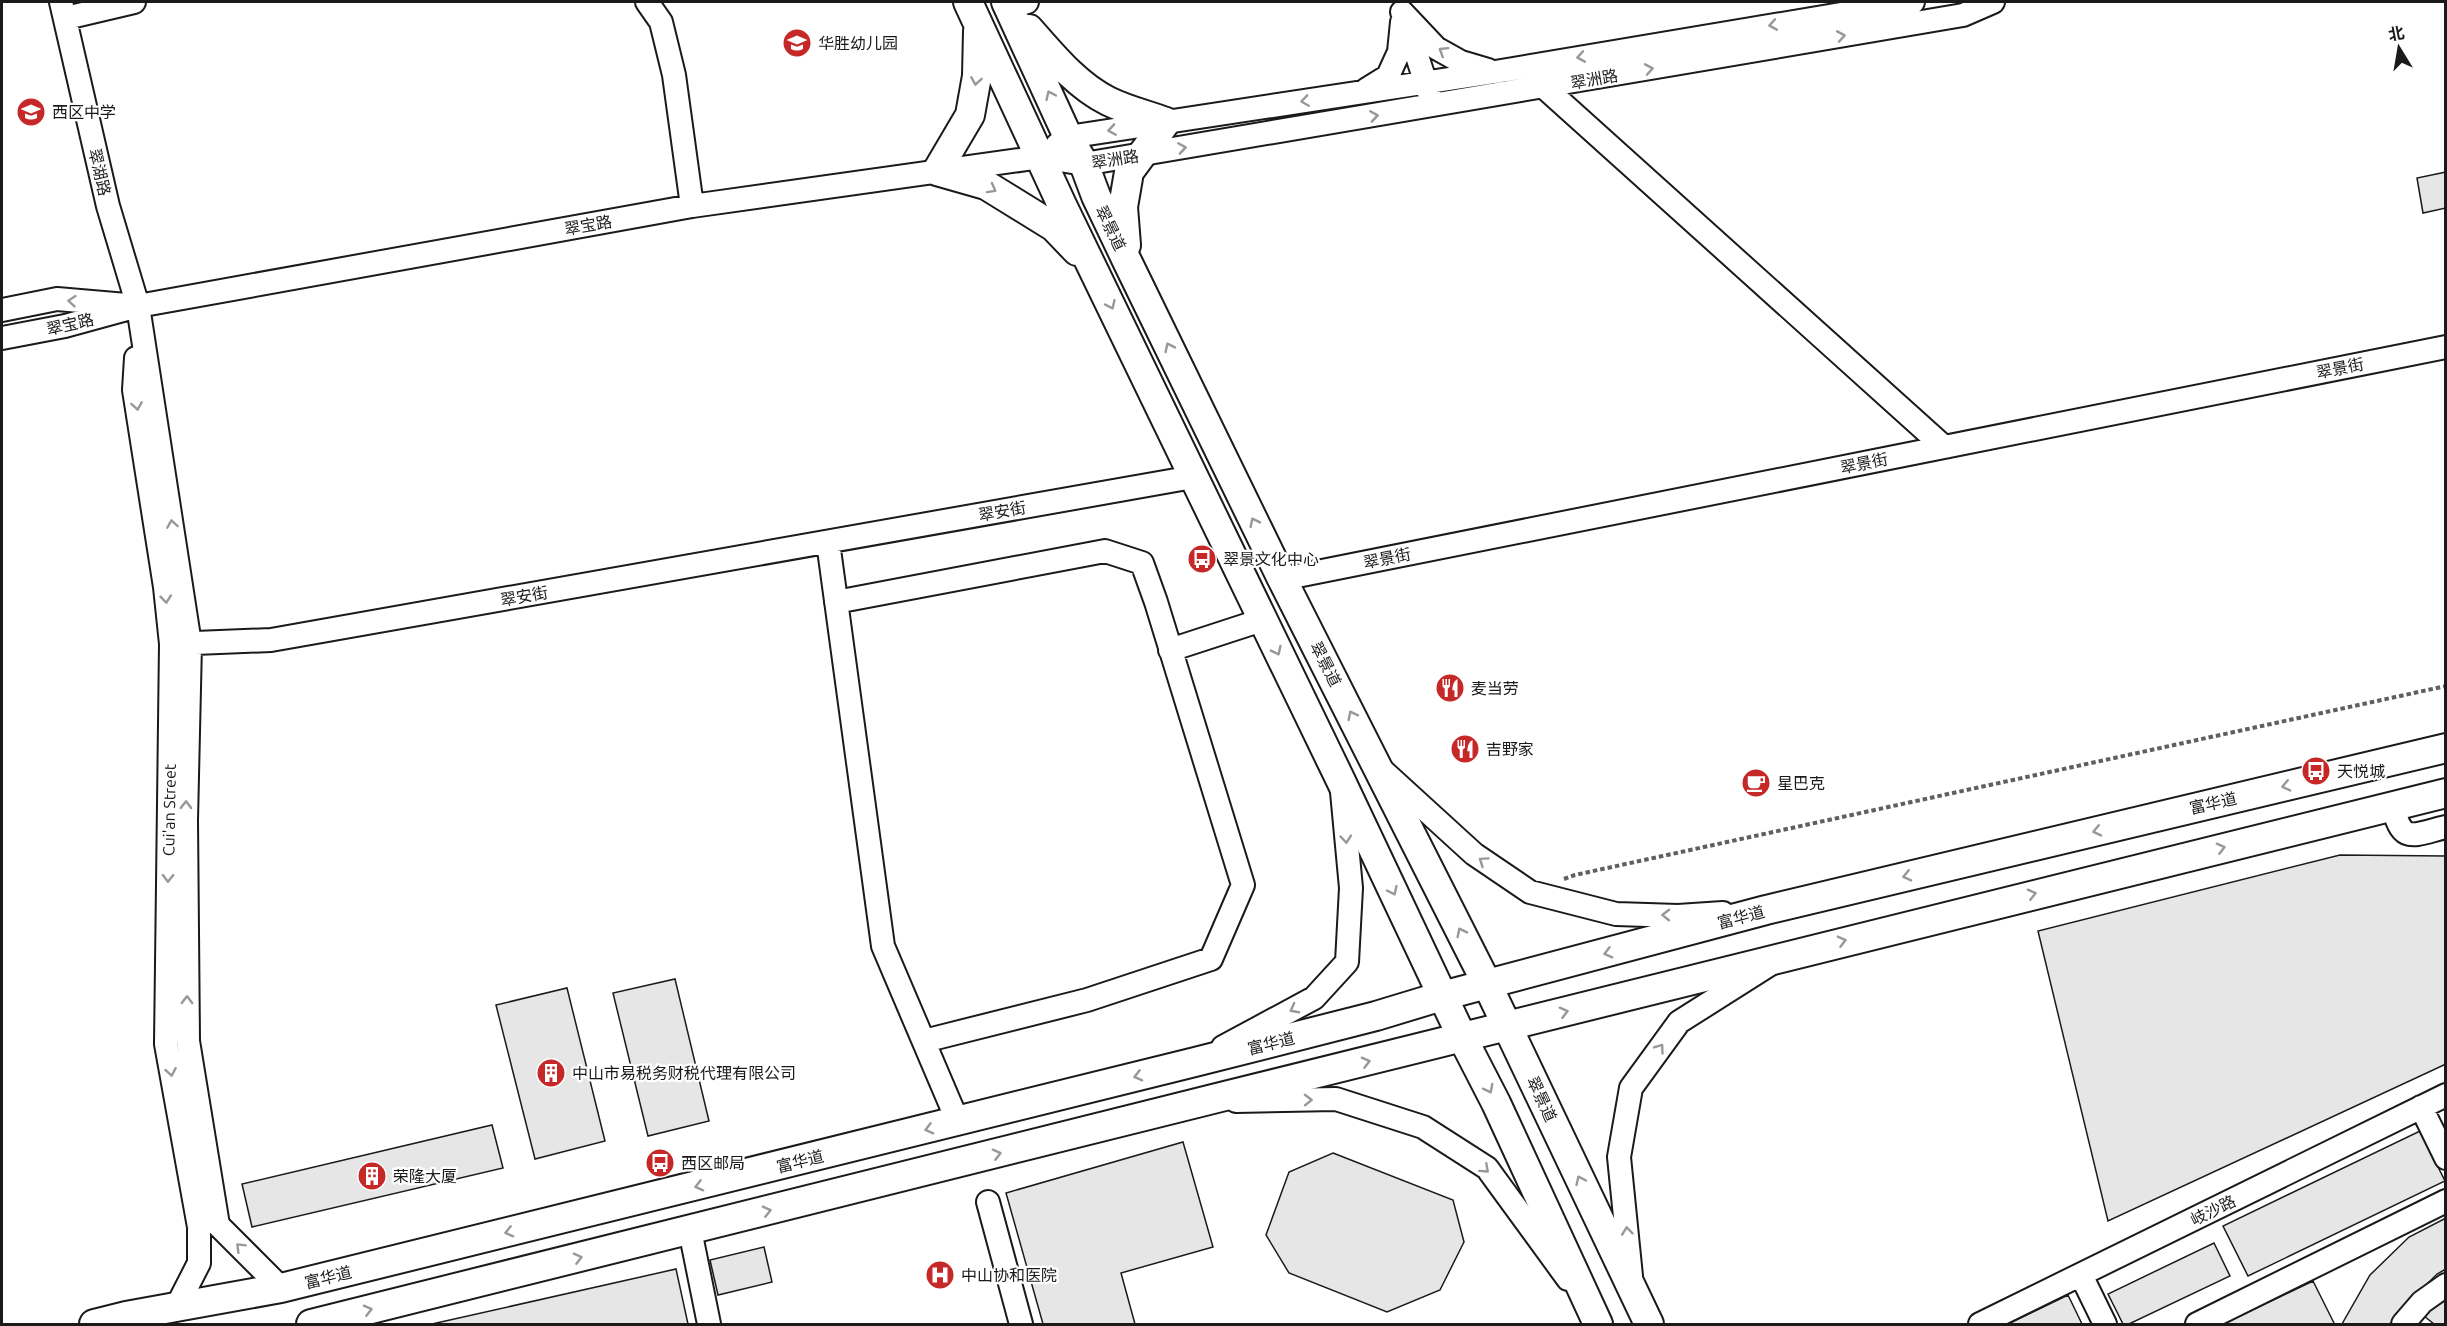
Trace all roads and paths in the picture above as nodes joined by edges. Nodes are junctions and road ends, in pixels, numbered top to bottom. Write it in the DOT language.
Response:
graph roads {
  1 [pos="134,2"];
  2 [pos="647,2"];
  3 [pos="1913,2"];
  4 [pos="1993,2"];
  5 [pos="1014,4"];
  6 [pos="1400,7"];
  7 [pos="1820,9"];
  8 [pos="63,10"];
  9 [pos="973,12"];
  10 [pos="1495,72"];
  11 [pos="1427,82"];
  12 [pos="1544,87"];
  13 [pos="1361,93"];
  14 [pos="1432,107"];
  15 [pos="1166,122"];
  16 [pos="1068,137"];
  17 [pos="1140,155"];
  18 [pos="1041,157"];
  19 [pos="1084,164"];
  20 [pos="937,171"];
  21 [pos="693,206"];
  22 [pos="1127,261"];
  23 [pos="1094,269"];
  24 [pos="138,306"];
  25 [pos="2,310"];
  26 [pos="2,338"];
  27 [pos="2445,347"];
  28 [pos="1944,447"];
  29 [pos="1193,477"];
  30 [pos="828,542"];
  31 [pos="1282,579"];
  32 [pos="836,602"];
  33 [pos="1263,620"];
  34 [pos="181,644"];
  35 [pos="1170,650"];
  36 [pos="2445,686"];
  37 [pos="2445,748"];
  38 [pos="1379,767"];
  39 [pos="1341,781"];
  40 [pos="2445,793"];
  41 [pos="2393,806"];
  42 [pos="2445,827"];
  43 [pos="1530,892"];
  44 [pos="1766,910"];
  45 [pos="1785,955"];
  46 [pos="1487,984"];
  47 [pos="1442,996"];
  48 [pos="1508,1027"];
  49 [pos="1462,1037"];
  50 [pos="924,1041"];
  51 [pos="1195,1062"];
  52 [pos="2445,1095"];
  53 [pos="1207,1101"];
  54 [pos="2421,1107"];
  55 [pos="958,1122"];
  56 [pos="2445,1158"];
  57 [pos="2445,1201"];
  58 [pos="988,1202"];
  59 [pos="690,1230"];
  60 [pos="2081,1275"];
  61 [pos="2445,1285"];
  62 [pos="281,1288"];
  63 [pos="1633,1290"];
  64 [pos="176,1308"];
  65 [pos="1593,1316"];
  66 [pos="94,1324"];
  67 [pos="311,1324"];
  68 [pos="709,1324"];
  69 [pos="1021,1324"];
  70 [pos="1649,1324"];
  71 [pos="1980,1324"];
  72 [pos="2105,1324"];
  73 [pos="2197,1324"];
  74 [pos="2403,1324"];
  1 -- 8 [label="street"];
  2 -- 21 [label="street"];
  3 -- 7 [label="street, 翠洲路"];
  12 -- 4 [label="street, 翠洲路, one-way"];
  5 -- 15 [label="main road"];
  16 -- 5 [label="main road, 翠景道, one-way"];
  10 -- 6 [label="street, one-way"];
  6 -- 11 [label="street"];
  6 -- 13 [label="street"];
  7 -- 10 [label="street, 翠洲路, one-way"];
  8 -- 24 [label="street, 翠湖路"];
  9 -- 18 [label="main road, 翠景道"];
  9 -- 20 [label="main road, one-way"];
  10 -- 11 [label="street, 翠洲路"];
  11 -- 13 [label="street, 翠洲路"];
  11 -- 14 [label="street"];
  12 -- 14 [label="street, 翠洲路"];
  12 -- 28 [label="street"];
  13 -- 15 [label="street, 翠洲路, one-way"];
  17 -- 14 [label="street, 翠洲路, one-way"];
  15 -- 16 [label="street, 翠洲路, one-way"];
  15 -- 17 [label="main road"];
  16 -- 18 [label="street, 翠洲路"];
  16 -- 19 [label="main road, 翠景道"];
  17 -- 19 [label="street, 翠洲路"];
  17 -- 22 [label="main road"];
  18 -- 19 [label="street, 翠洲路"];
  18 -- 20 [label="street, 翠宝路"];
  18 -- 23 [label="main road, 翠景道"];
  19 -- 22 [label="main road, 翠景道"];
  20 -- 21 [label="street, 翠宝路"];
  20 -- 23 [label="main road, one-way"];
  21 -- 24 [label="street, 翠宝路"];
  31 -- 22 [label="main road, 翠景道, one-way"];
  23 -- 29 [label="main road, 翠景道, one-way"];
  24 -- 25 [label="street, 翠宝路, one-way"];
  24 -- 26 [label="street, 翠宝路"];
  24 -- 34 [label="street"];
  27 -- 28 [label="street, 翠景街"];
  28 -- 31 [label="street, 翠景街"];
  29 -- 30 [label="street, 翠安街"];
  29 -- 33 [label="main road, 翠景道"];
  30 -- 32 [label="street"];
  30 -- 34 [label="street, 翠安街"];
  38 -- 31 [label="main road, 翠景道, one-way"];
  32 -- 35 [label="street"];
  32 -- 50 [label="street"];
  33 -- 35 [label="street"];
  33 -- 39 [label="main road, 翠景道, one-way"];
  62 -- 34 [label="street, Cui'an Street, one-way"];
  34 -- 64 [label="street, Cui'an Street, one-way"];
  35 -- 50 [label="street"];
  36 -- 43 [label="path"];
  37 -- 44 [label="main road, 富华道, one-way"];
  43 -- 38 [label="street, one-way"];
  46 -- 38 [label="main road, 翠景道, one-way"];
  39 -- 47 [label="main road, 翠景道, one-way"];
  39 -- 51 [label="street, one-way"];
  40 -- 41 [label="main road"];
  41 -- 42 [label="street"];
  45 -- 41 [label="main road, one-way"];
  44 -- 43 [label="street, one-way"];
  44 -- 46 [label="main road, 富华道, one-way"];
  48 -- 45 [label="main road, one-way"];
  63 -- 45 [label="street, one-way"];
  46 -- 47 [label="main road, 富华道"];
  46 -- 48 [label="main road, 翠景道"];
  47 -- 49 [label="main road, 翠景道"];
  47 -- 51 [label="main road, 富华道"];
  48 -- 49 [label="main road"];
  63 -- 48 [label="main road, 翠景道, one-way"];
  53 -- 49 [label="main road, one-way"];
  49 -- 65 [label="main road, 翠景道, one-way"];
  50 -- 55 [label="street"];
  51 -- 55 [label="main road, 富华道, one-way"];
  52 -- 54 [label="street, 岐沙路"];
  59 -- 53 [label="main road, one-way"];
  53 -- 65 [label="street, one-way"];
  54 -- 56 [label="street"];
  54 -- 60 [label="street, 岐沙路"];
  55 -- 62 [label="main road, 富华道, one-way"];
  57 -- 73 [label="street"];
  58 -- 69 [label="street"];
  67 -- 59 [label="main road, one-way"];
  59 -- 68 [label="street"];
  60 -- 71 [label="street, 岐沙路"];
  60 -- 72 [label="street"];
  61 -- 74 [label="street"];
  62 -- 64 [label="main road, 富华道"];
  63 -- 70 [label="main road, 翠景道"];
  64 -- 66 [label="main road, 富华道"];
}
